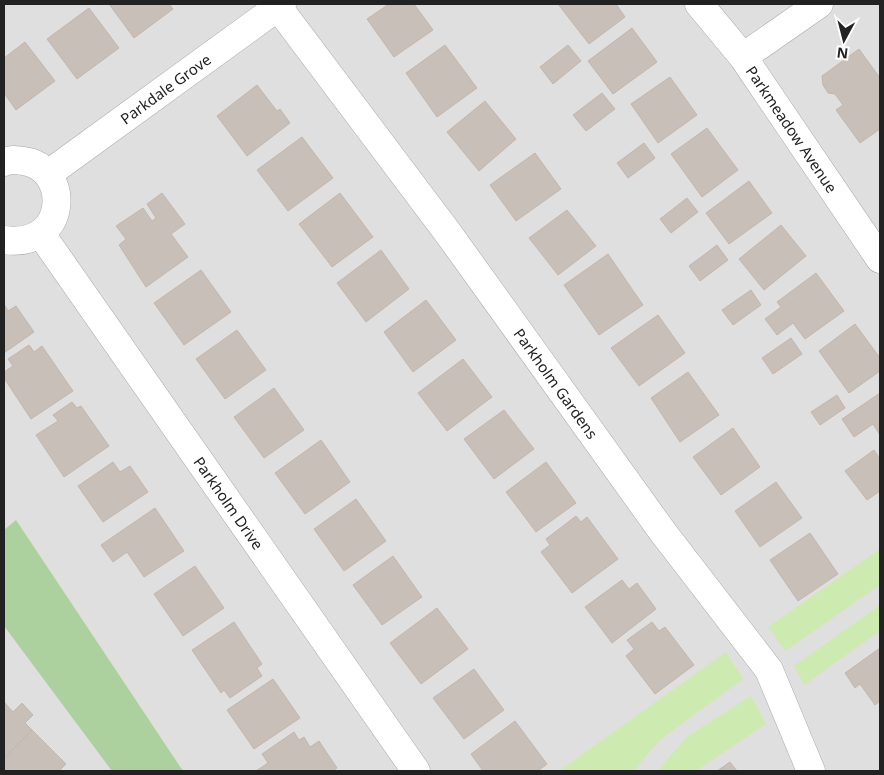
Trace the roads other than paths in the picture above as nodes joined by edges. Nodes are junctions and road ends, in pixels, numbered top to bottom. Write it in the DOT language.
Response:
graph roads {
  1 [pos="699,4"];
  2 [pos="819,4"];
  3 [pos="280,5"];
  4 [pos="744,57"];
  5 [pos="4,162"];
  6 [pos="48,174"];
  7 [pos="41,234"];
  8 [pos="4,240"];
  9 [pos="880,259"];
  10 [pos="416,771"];
  11 [pos="810,771"];
  1 -- 4 [label="street, Parkmeadow Avenue"];
  2 -- 4 [label="street"];
  3 -- 6 [label="street, Parkdale Grove"];
  3 -- 11 [label="street, Parkholm Gardens"];
  4 -- 9 [label="street, Parkmeadow Avenue"];
  5 -- 6 [label="street"];
  6 -- 7 [label="street"];
  7 -- 8 [label="street"];
  7 -- 10 [label="street, Parkholm Drive"];
}
